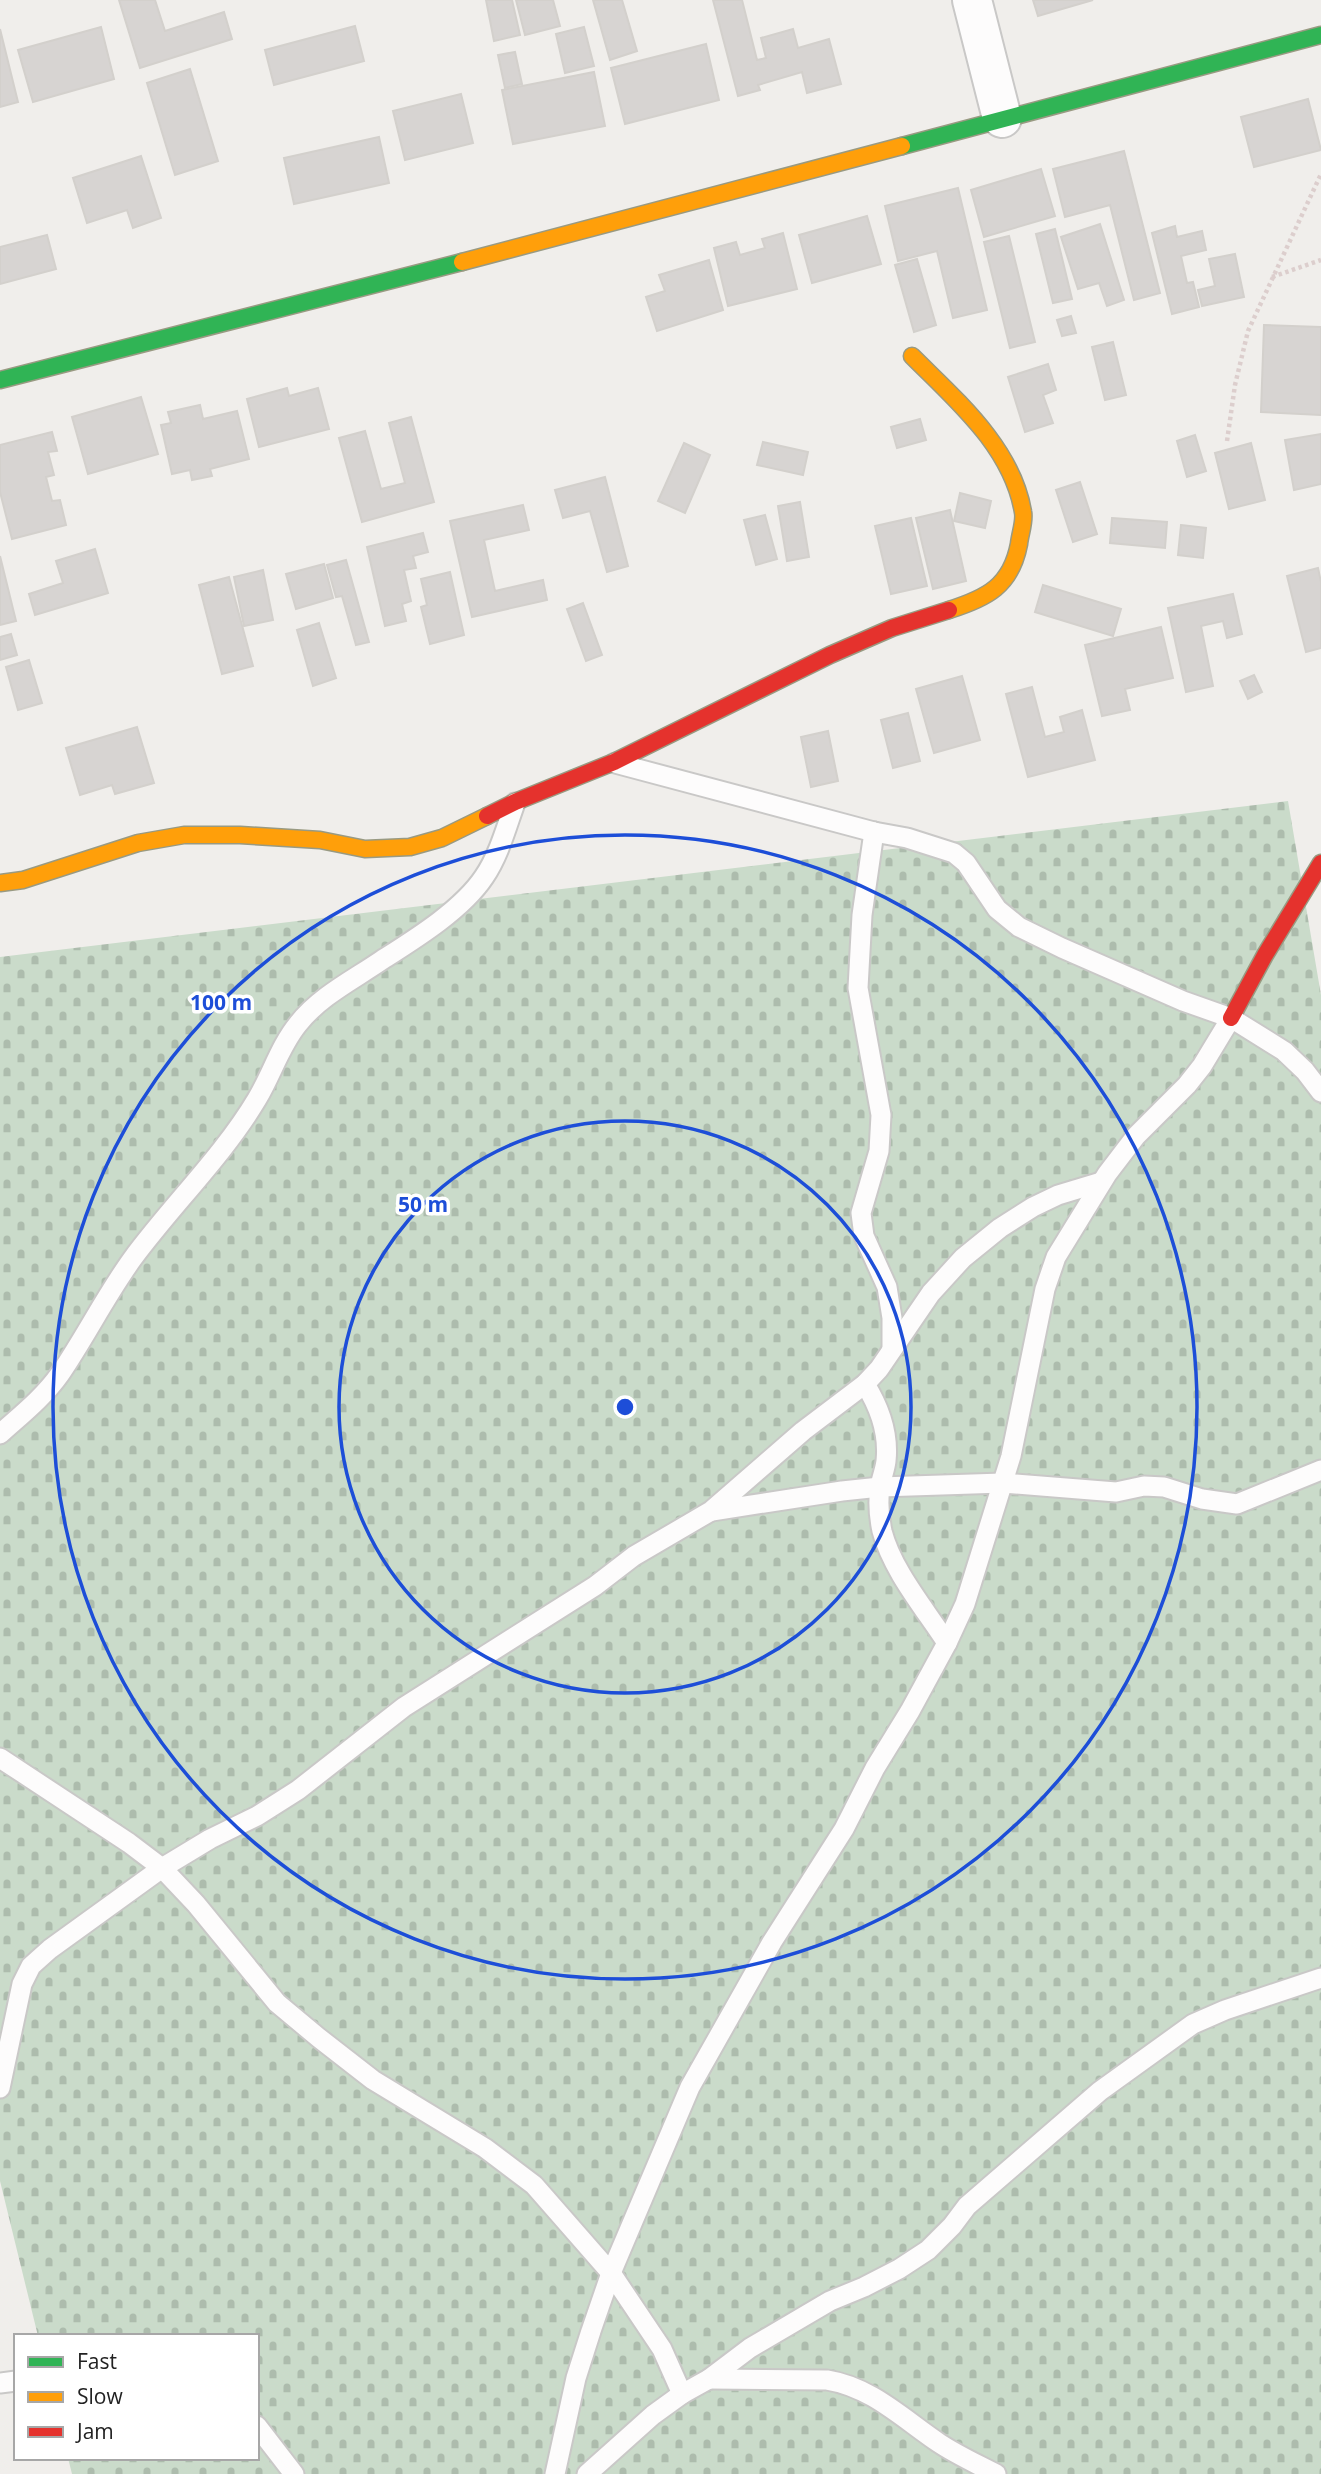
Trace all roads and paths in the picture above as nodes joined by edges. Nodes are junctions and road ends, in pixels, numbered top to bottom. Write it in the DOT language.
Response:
graph roads {
  1 [pos="972,0"];
  2 [pos="1321,35"];
  3 [pos="1002,118"];
  4 [pos="1321,174"];
  5 [pos="1321,260"];
  6 [pos="1272,278"];
  7 [pos="912,356"];
  8 [pos="0,380"];
  9 [pos="1227,440"];
  10 [pos="614,762"];
  11 [pos="515,802"];
  12 [pos="874,832"];
  13 [pos="1321,863"];
  14 [pos="0,883"];
  15 [pos="1231,1018"];
  16 [pos="1321,1092"];
  17 [pos="1101,1182"];
  18 [pos="892,1350"];
  19 [pos="865,1384"];
  20 [pos="0,1434"];
  21 [pos="1321,1470"];
  22 [pos="1003,1483"];
  23 [pos="880,1487"];
  24 [pos="711,1511"];
  25 [pos="947,1643"];
  26 [pos="0,1758"];
  27 [pos="162,1868"];
  28 [pos="1321,1978"];
  29 [pos="0,2088"];
  30 [pos="611,2273"];
  31 [pos="709,2379"];
  32 [pos="682,2394"];
  33 [pos="259,2429"];
  34 [pos="294,2474"];
  35 [pos="555,2474"];
  36 [pos="587,2474"];
  37 [pos="996,2474"];
  1 -- 3 [label="street"];
  2 -- 3 [label="street"];
  3 -- 8 [label="street"];
  4 -- 6 [label="path"];
  5 -- 6 [label="path"];
  6 -- 9 [label="path"];
  7 -- 10 [label="street"];
  10 -- 11 [label="street"];
  10 -- 12 [label="lane"];
  11 -- 14 [label="street"];
  11 -- 20 [label="lane"];
  12 -- 15 [label="lane"];
  12 -- 18 [label="lane"];
  13 -- 15 [label="street"];
  15 -- 16 [label="lane"];
  15 -- 17 [label="lane"];
  17 -- 18 [label="lane"];
  17 -- 22 [label="lane"];
  18 -- 19 [label="lane"];
  19 -- 23 [label="lane"];
  19 -- 24 [label="lane"];
  21 -- 22 [label="lane"];
  22 -- 23 [label="lane"];
  22 -- 25 [label="lane"];
  23 -- 24 [label="lane"];
  23 -- 25 [label="lane"];
  24 -- 27 [label="lane"];
  25 -- 30 [label="lane"];
  26 -- 27 [label="lane"];
  27 -- 29 [label="lane"];
  27 -- 30 [label="lane"];
  28 -- 31 [label="lane"];
  30 -- 32 [label="lane"];
  30 -- 35 [label="lane"];
  31 -- 32 [label="lane"];
  31 -- 37 [label="lane"];
  32 -- 36 [label="lane"];
  33 -- 34 [label="lane"];
}
